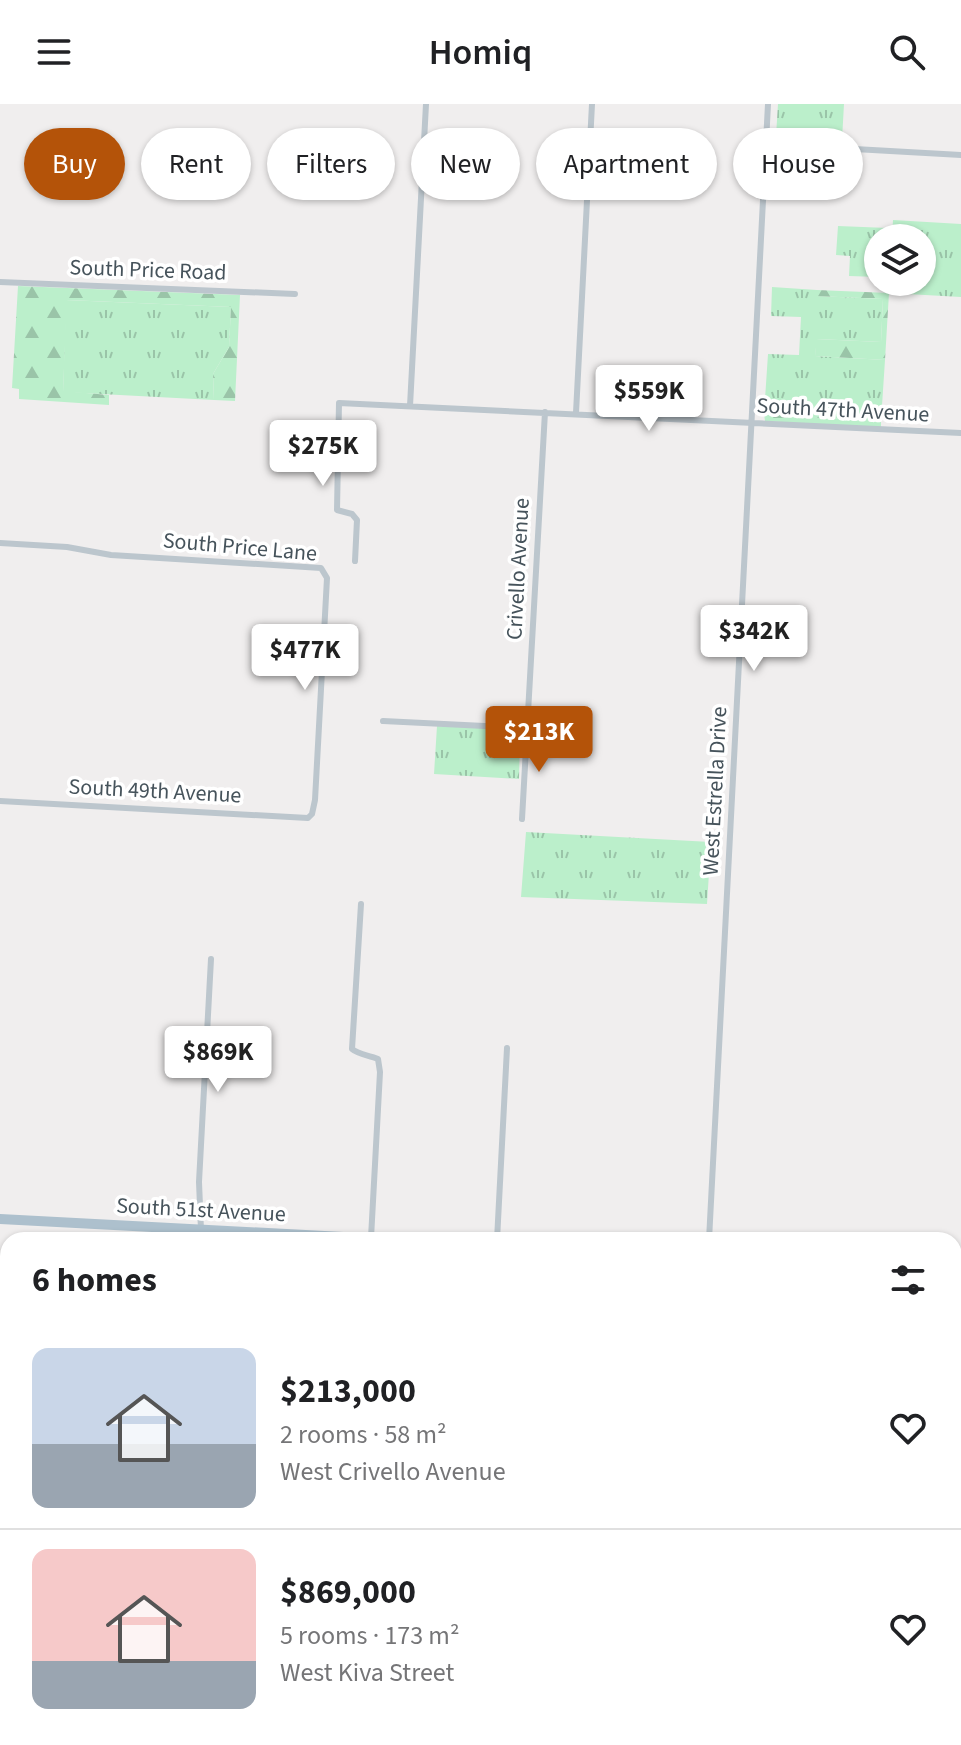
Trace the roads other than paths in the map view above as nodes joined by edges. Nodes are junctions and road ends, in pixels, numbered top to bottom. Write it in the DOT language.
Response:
graph roads {
  1 [pos="426,104"];
  2 [pos="592,104"];
  3 [pos="768,104"];
  4 [pos="767,128"];
  5 [pos="863,149"];
  6 [pos="961,155"];
  7 [pos="763,200"];
  8 [pos="0,282"];
  9 [pos="295,294"];
  10 [pos="410,406"];
  11 [pos="545,412"];
  12 [pos="576,413"];
  13 [pos="753,423"];
  14 [pos="961,433"];
  15 [pos="0,543"];
  16 [pos="355,561"];
  17 [pos="383,721"];
  18 [pos="527,728"];
  19 [pos="0,801"];
  20 [pos="308,818"];
  21 [pos="522,819"];
  22 [pos="361,904"];
  23 [pos="211,959"];
  24 [pos="507,1048"];
  25 [pos="0,1219"];
  26 [pos="201,1230"];
  27 [pos="220,1232"];
  28 [pos="371,1232"];
  29 [pos="497,1232"];
  30 [pos="709,1232"];
  1 -- 10 [label="street"];
  2 -- 12 [label="street"];
  3 -- 4 [label="street, West Estrella Drive"];
  5 -- 6 [label="street"];
  7 -- 13 [label="street, West Estrella Drive"];
  8 -- 9 [label="street, South Price Road"];
  10 -- 11 [label="street, South 47th Avenue"];
  10 -- 16 [label="street, South 47th Avenue"];
  11 -- 12 [label="street, South 47th Avenue"];
  11 -- 18 [label="street, Crivello Avenue"];
  12 -- 13 [label="street, South 47th Avenue"];
  13 -- 14 [label="street, South 47th Avenue"];
  13 -- 30 [label="street, West Estrella Drive"];
  15 -- 20 [label="street, South Price Lane"];
  17 -- 18 [label="street"];
  18 -- 21 [label="street, Crivello Avenue"];
  19 -- 20 [label="street, South 49th Avenue"];
  22 -- 28 [label="street"];
  23 -- 26 [label="street"];
  24 -- 29 [label="street"];
  25 -- 26 [label="main road, South 51st Avenue"];
  26 -- 27 [label="main road, South 51st Avenue"];
}
